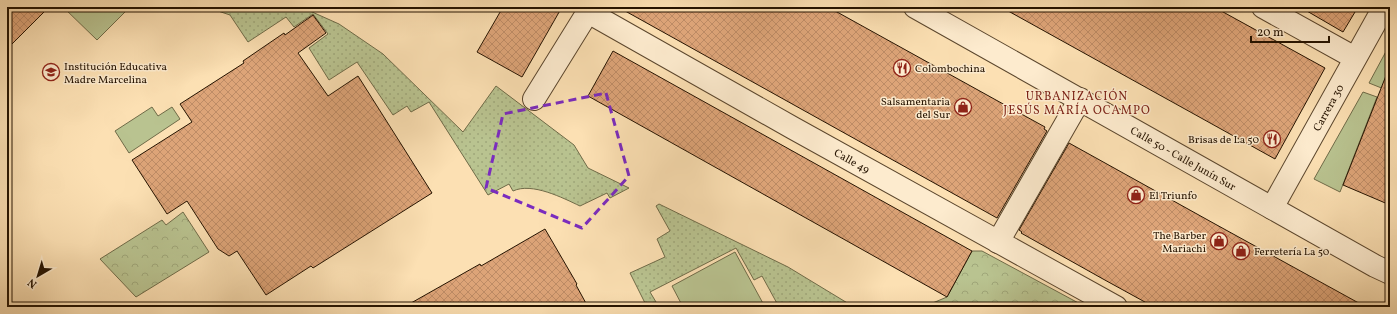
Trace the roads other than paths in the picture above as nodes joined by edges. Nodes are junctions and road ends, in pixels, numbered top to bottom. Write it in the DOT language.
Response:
graph roads {
  1 [pos="915,7"];
  2 [pos="1263,7"];
  3 [pos="1384,7"];
  4 [pos="589,10"];
  5 [pos="1355,58"];
  6 [pos="534,99"];
  7 [pos="1080,99"];
  8 [pos="1272,208"];
  9 [pos="998,242"];
  10 [pos="1390,273"];
  11 [pos="1116,307"];
  1 -- 7 [label="street, Calle 50 - Calle Junín Sur"];
  2 -- 5 [label="street"];
  3 -- 5 [label="street, Carrera 30"];
  4 -- 6 [label="street"];
  4 -- 9 [label="street, Calle 49"];
  5 -- 8 [label="street, Carrera 30"];
  7 -- 8 [label="street, Calle 50 - Calle Junín Sur"];
  7 -- 9 [label="street"];
  8 -- 10 [label="street, Calle 50 - Calle Junín Sur"];
  9 -- 11 [label="street, Calle 49"];
}
